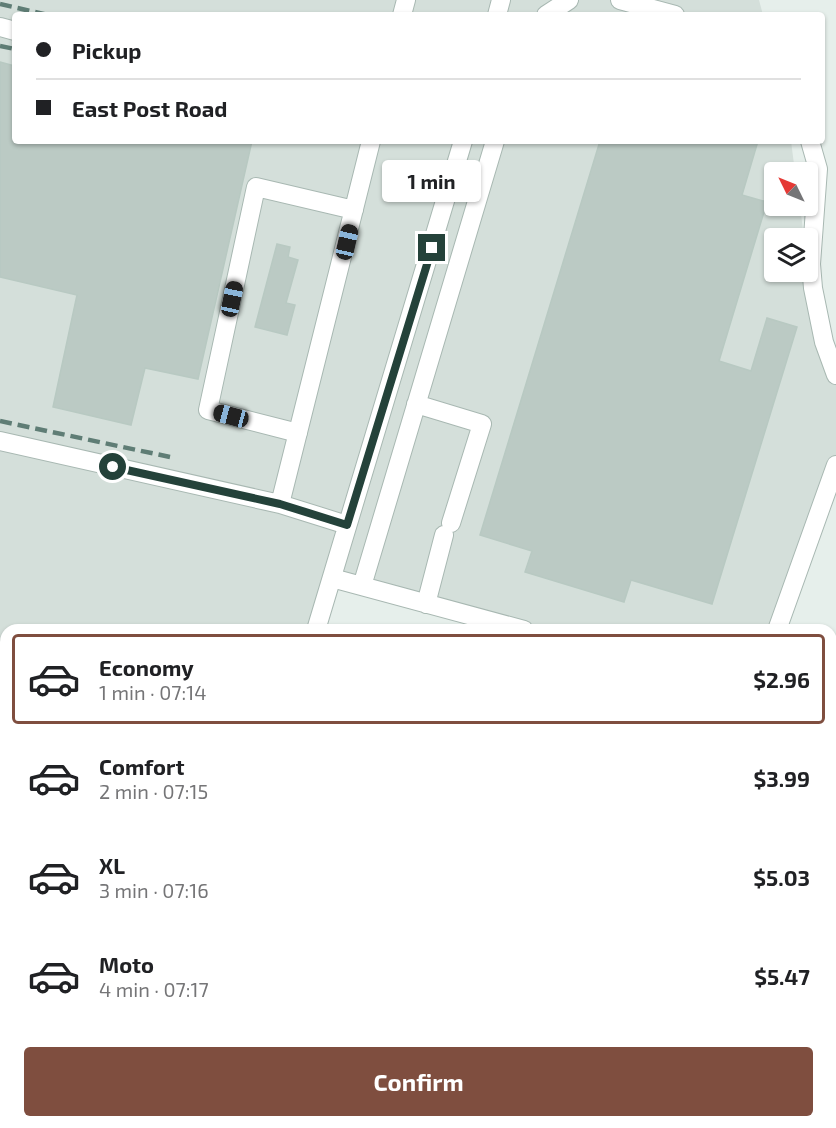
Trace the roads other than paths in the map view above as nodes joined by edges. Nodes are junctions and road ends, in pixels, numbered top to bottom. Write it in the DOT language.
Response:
graph roads {
  1 [pos="569,0"];
  2 [pos="620,0"];
  3 [pos="551,12"];
  4 [pos="664,12"];
  5 [pos="370,144"];
  6 [pos="461,144"];
  7 [pos="494,144"];
  8 [pos="811,144"];
  9 [pos="354,210"];
  10 [pos="836,375"];
  11 [pos="416,404"];
  12 [pos="298,433"];
  13 [pos="0,441"];
  14 [pos="836,465"];
  15 [pos="280,504"];
  16 [pos="347,525"];
  17 [pos="332,578"];
  18 [pos="362,586"];
  19 [pos="426,604"];
  20 [pos="318,624"];
  21 [pos="501,624"];
  22 [pos="779,624"];
  1 -- 3 [label="street"];
  2 -- 4 [label="street"];
  5 -- 9 [label="street"];
  6 -- 16 [label="street"];
  7 -- 11 [label="street"];
  8 -- 10 [label="street"];
  9 -- 12 [label="street"];
  9 -- 12 [label="street"];
  11 -- 18 [label="street"];
  11 -- 19 [label="street"];
  12 -- 15 [label="street"];
  13 -- 15 [label="street"];
  14 -- 22 [label="street"];
  15 -- 16 [label="street"];
  16 -- 17 [label="street"];
  17 -- 18 [label="street"];
  17 -- 20 [label="street"];
  18 -- 19 [label="street"];
  19 -- 21 [label="street"];
}
